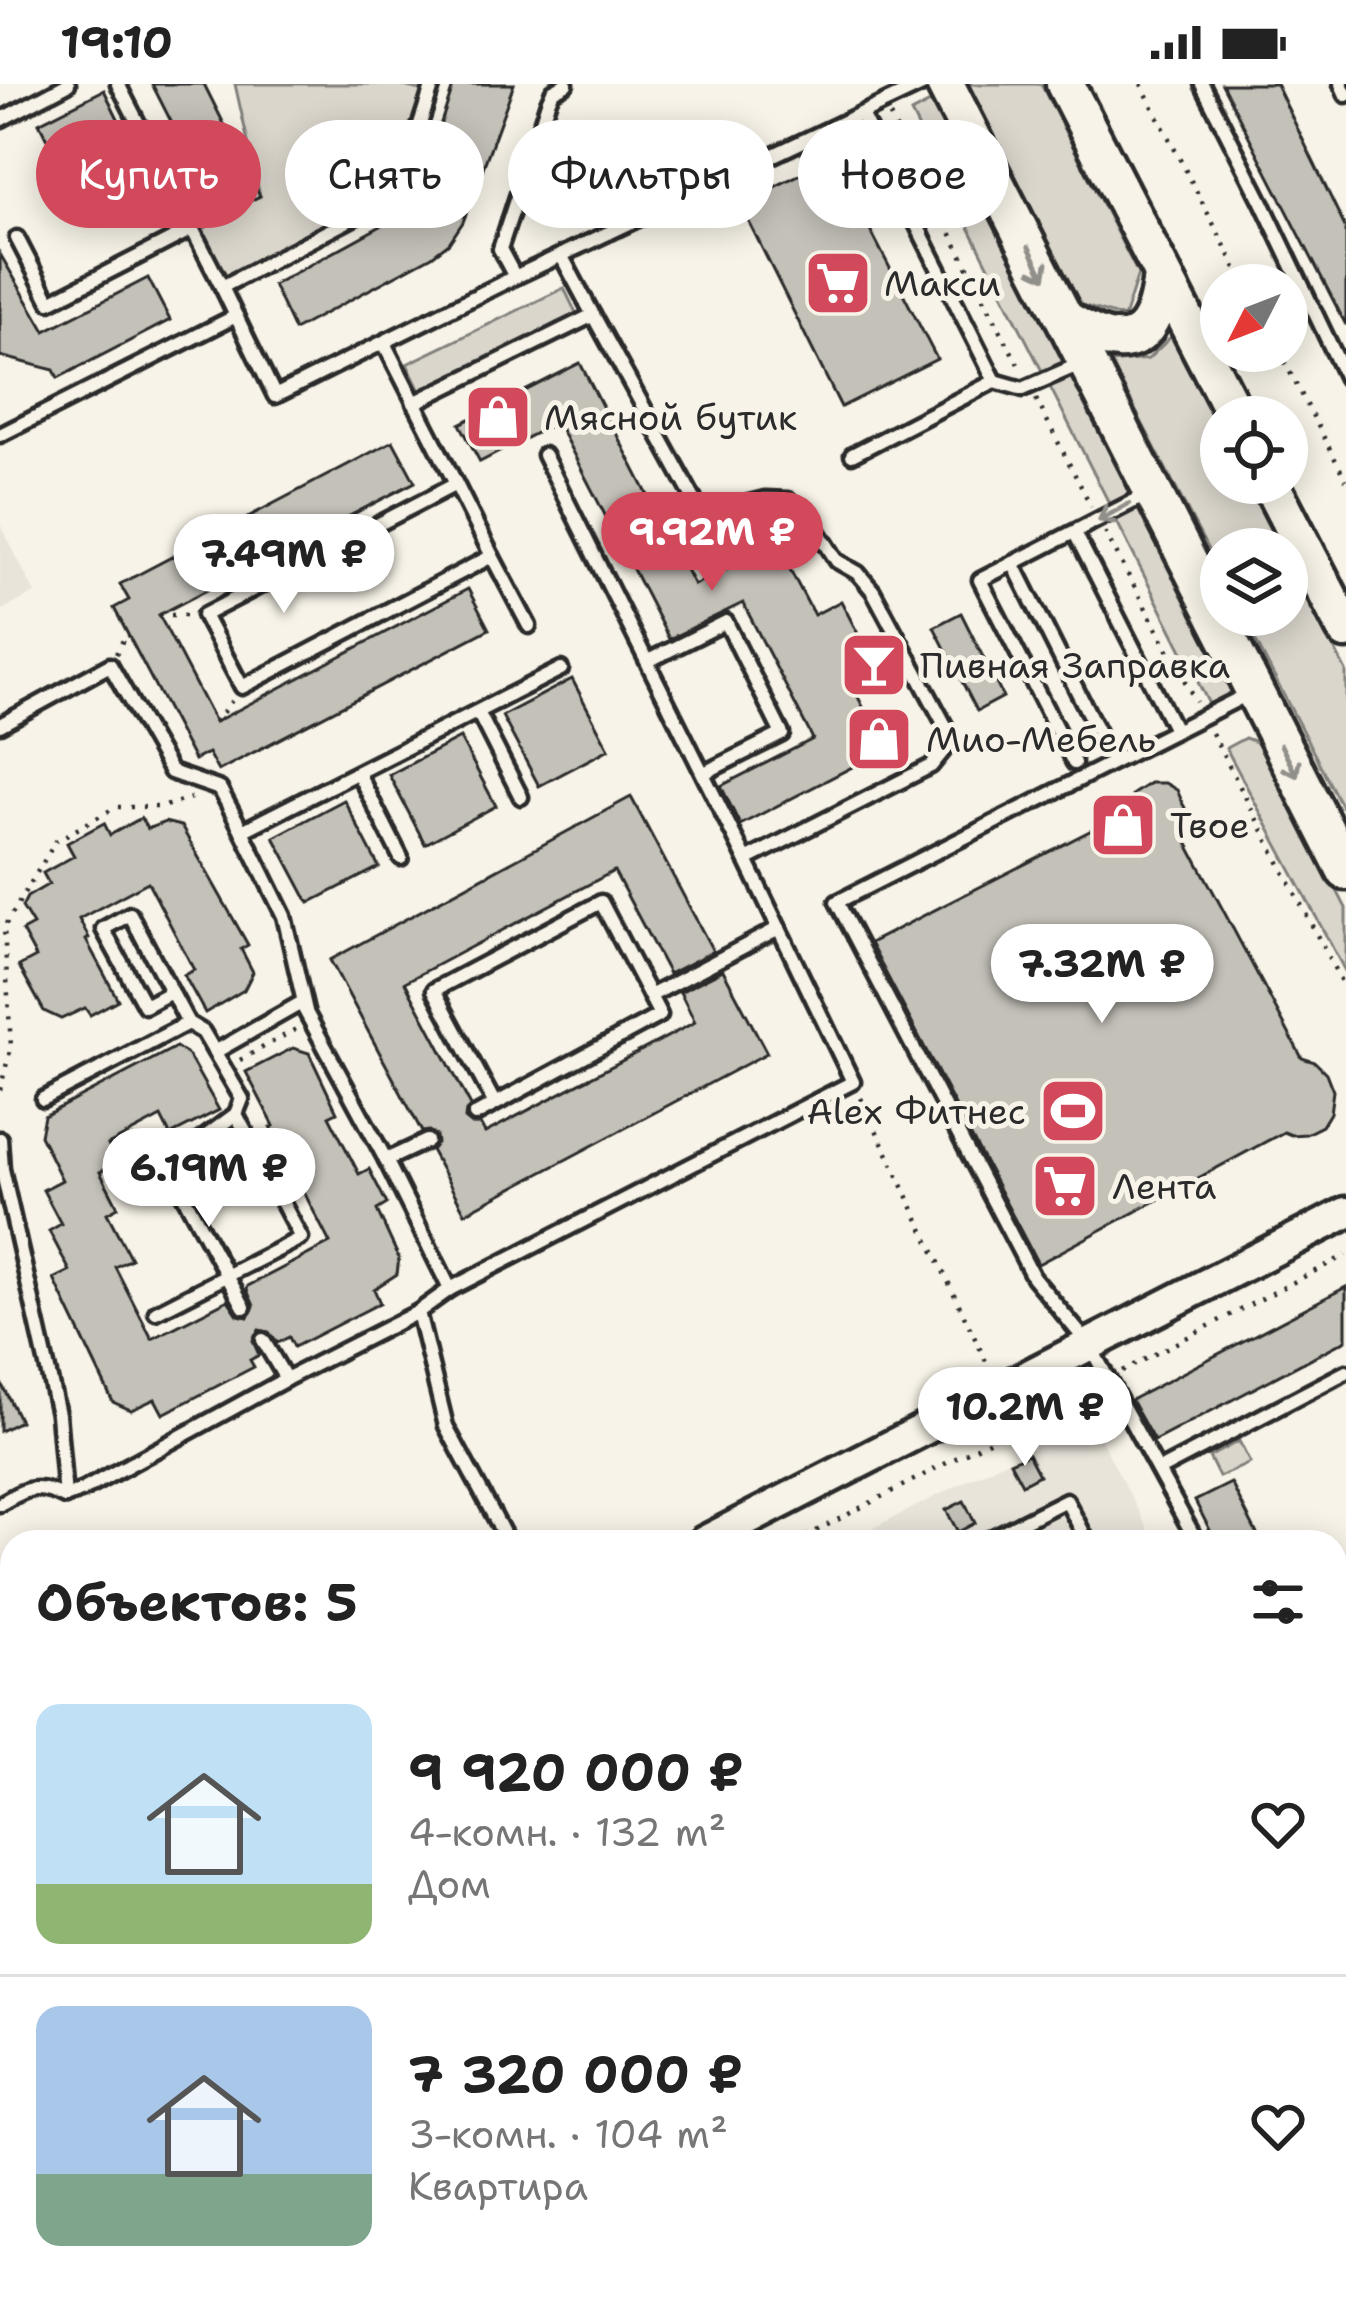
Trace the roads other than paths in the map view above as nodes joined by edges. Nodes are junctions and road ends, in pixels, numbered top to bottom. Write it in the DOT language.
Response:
graph roads {
  1 [pos="68,84"];
  2 [pos="118,84"];
  3 [pos="433,84"];
  4 [pos="566,84"];
  5 [pos="924,84"];
  6 [pos="945,84"];
  7 [pos="1065,84"];
  8 [pos="1202,84"];
  9 [pos="1341,84"];
  10 [pos="1346,95"];
  11 [pos="861,113"];
  12 [pos="0,120"];
  13 [pos="192,229"];
  14 [pos="17,238"];
  15 [pos="561,255"];
  16 [pos="1162,274"];
  17 [pos="515,277"];
  18 [pos="221,287"];
  19 [pos="592,315"];
  20 [pos="236,316"];
  21 [pos="1065,320"];
  22 [pos="384,343"];
  23 [pos="1087,361"];
  24 [pos="1346,378"];
  25 [pos="995,381"];
  26 [pos="1225,396"];
  27 [pos="414,403"];
  28 [pos="0,435"];
  29 [pos="544,455"];
  30 [pos="852,455"];
  31 [pos="456,484"];
  32 [pos="1153,491"];
  33 [pos="1281,504"];
  34 [pos="1075,533"];
  35 [pos="492,556"];
  36 [pos="1013,563"];
  37 [pos="529,626"];
  38 [pos="1346,630"];
  39 [pos="648,661"];
  40 [pos="562,669"];
  41 [pos="1253,691"];
  42 [pos="478,712"];
  43 [pos="0,725"];
  44 [pos="1175,730"];
  45 [pos="1113,761"];
  46 [pos="1074,763"];
  47 [pos="358,773"];
  48 [pos="704,773"];
  49 [pos="521,797"];
  50 [pos="242,831"];
  51 [pos="401,858"];
  52 [pos="746,860"];
  53 [pos="1346,871"];
  54 [pos="778,928"];
  55 [pos="171,992"];
  56 [pos="650,996"];
  57 [pos="304,1019"];
  58 [pos="188,1023"];
  59 [pos="215,1052"];
  60 [pos="43,1099"];
  61 [pos="495,1104"];
  62 [pos="236,1114"];
  63 [pos="476,1115"];
  64 [pos="0,1139"];
  65 [pos="427,1141"];
  66 [pos="386,1160"];
  67 [pos="1346,1213"];
  68 [pos="226,1276"];
  69 [pos="451,1289"];
  70 [pos="244,1307"];
  71 [pos="156,1312"];
  72 [pos="418,1312"];
  73 [pos="263,1340"];
  74 [pos="1090,1346"];
  75 [pos="1346,1372"];
  76 [pos="286,1379"];
  77 [pos="1160,1470"];
  78 [pos="64,1496"];
  79 [pos="0,1504"];
  80 [pos="502,1530"];
  81 [pos="728,1530"];
  82 [pos="1007,1530"];
  83 [pos="1082,1530"];
  84 [pos="1191,1530"];
  1 -- 12 [label="lane"];
  2 -- 13 [label="lane"];
  3 -- 18 [label="lane"];
  4 -- 17 [label="lane"];
  5 -- 11 [label="lane"];
  6 -- 21 [label="main road, one-way"];
  7 -- 16 [label="main road"];
  8 -- 24 [label="lane"];
  9 -- 10 [label="lane"];
  11 -- 15 [label="lane"];
  11 -- 25 [label="lane"];
  13 -- 14 [label="lane"];
  13 -- 18 [label="lane"];
  15 -- 17 [label="lane"];
  15 -- 19 [label="lane"];
  16 -- 21 [label="main road"];
  16 -- 26 [label="main road"];
  17 -- 22 [label="lane"];
  18 -- 20 [label="lane"];
  19 -- 27 [label="lane"];
  19 -- 52 [label="lane"];
  20 -- 22 [label="lane"];
  20 -- 28 [label="lane"];
  21 -- 23 [label="main road"];
  22 -- 27 [label="lane"];
  23 -- 25 [label="lane"];
  23 -- 32 [label="main road"];
  25 -- 30 [label="lane"];
  27 -- 31 [label="lane"];
  29 -- 39 [label="lane"];
  31 -- 35 [label="lane"];
  31 -- 35 [label="lane"];
  32 -- 34 [label="lane, one-way"];
  32 -- 41 [label="main road"];
  33 -- 38 [label="main road"];
  34 -- 36 [label="lane"];
  34 -- 44 [label="lane"];
  35 -- 37 [label="lane"];
  36 -- 45 [label="lane"];
  36 -- 46 [label="lane"];
  39 -- 48 [label="lane"];
  39 -- 48 [label="lane"];
  40 -- 42 [label="lane"];
  41 -- 44 [label="lane"];
  41 -- 53 [label="main road, one-way"];
  42 -- 47 [label="lane"];
  42 -- 49 [label="lane"];
  43 -- 50 [label="lane"];
  44 -- 45 [label="lane"];
  45 -- 74 [label="lane"];
  47 -- 50 [label="lane"];
  47 -- 51 [label="lane"];
  48 -- 52 [label="lane"];
  50 -- 57 [label="lane"];
  52 -- 54 [label="lane"];
  54 -- 56 [label="lane"];
  54 -- 69 [label="lane"];
  55 -- 55 [label="lane"];
  55 -- 58 [label="lane"];
  56 -- 61 [label="lane"];
  56 -- 61 [label="lane"];
  57 -- 59 [label="lane"];
  57 -- 66 [label="lane"];
  58 -- 59 [label="lane"];
  58 -- 60 [label="lane"];
  59 -- 62 [label="lane"];
  61 -- 63 [label="lane"];
  62 -- 68 [label="lane"];
  62 -- 68 [label="lane"];
  64 -- 78 [label="lane"];
  65 -- 66 [label="lane"];
  66 -- 69 [label="lane"];
  67 -- 74 [label="street"];
  68 -- 70 [label="lane"];
  68 -- 71 [label="lane"];
  69 -- 72 [label="lane"];
  72 -- 76 [label="lane"];
  72 -- 80 [label="lane"];
  73 -- 76 [label="lane"];
  74 -- 77 [label="lane"];
  74 -- 81 [label="street"];
  75 -- 77 [label="lane"];
  76 -- 78 [label="lane"];
  77 -- 84 [label="lane"];
  78 -- 79 [label="lane"];
  82 -- 83 [label="lane"];
}
